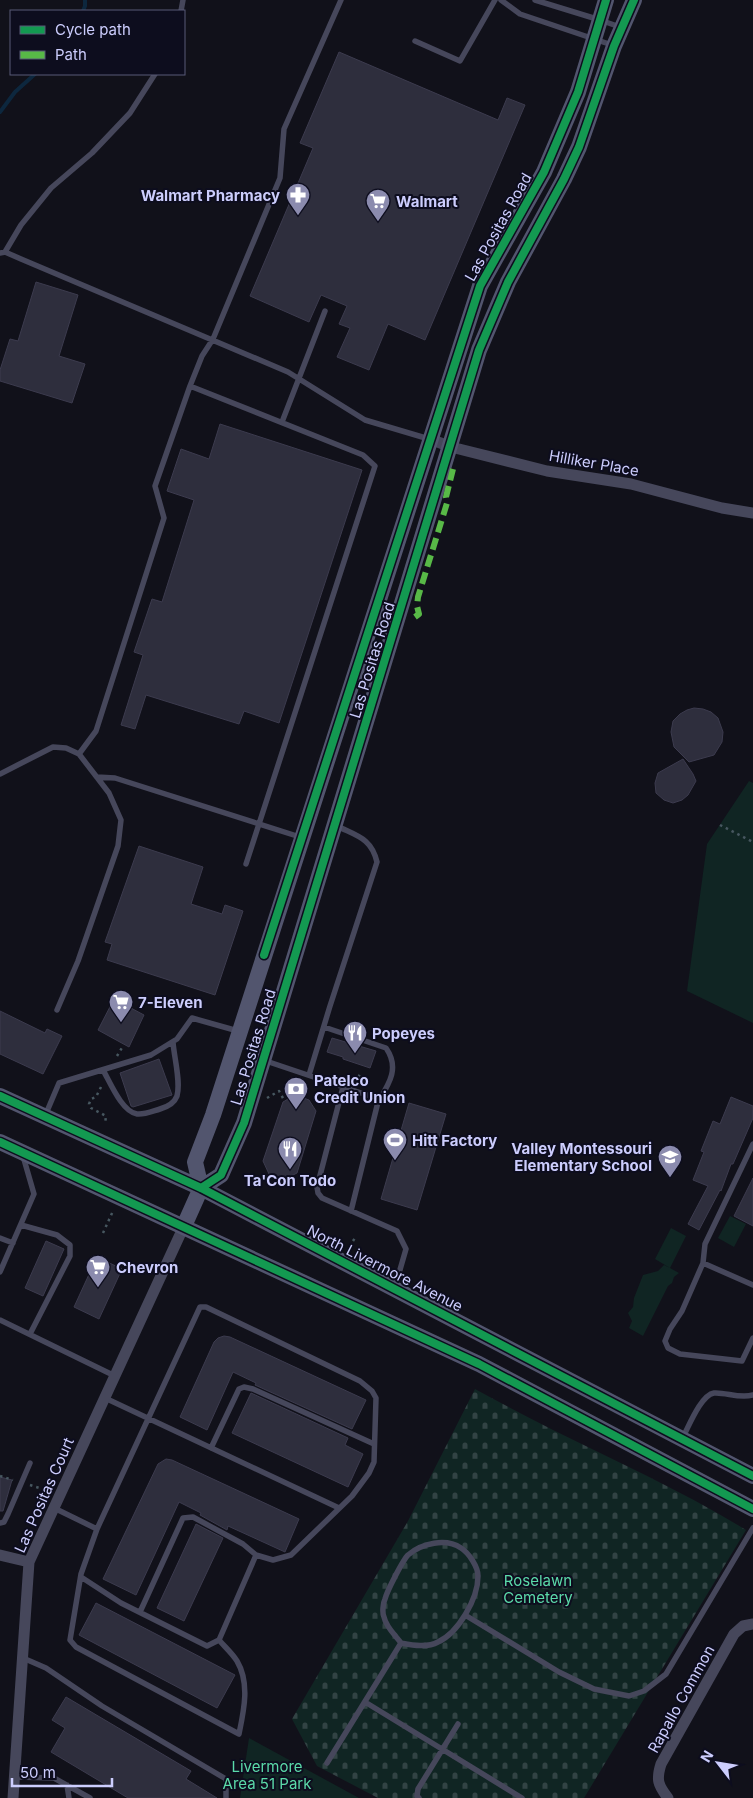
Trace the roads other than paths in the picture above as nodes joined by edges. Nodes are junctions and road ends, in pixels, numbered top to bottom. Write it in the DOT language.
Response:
graph roads {
  1 [pos="342,0"];
  2 [pos="495,0"];
  3 [pos="501,0"];
  4 [pos="535,0"];
  5 [pos="606,0"];
  6 [pos="634,0"];
  7 [pos="600,20"];
  8 [pos="622,28"];
  9 [pos="594,39"];
  10 [pos="415,41"];
  11 [pos="614,46"];
  12 [pos="154,75"];
  13 [pos="3,252"];
  14 [pos="324,310"];
  15 [pos="212,339"];
  16 [pos="298,378"];
  17 [pos="190,386"];
  18 [pos="282,422"];
  19 [pos="430,440"];
  20 [pos="451,447"];
  21 [pos="753,513"];
  22 [pos="79,754"];
  23 [pos="0,774"];
  24 [pos="97,777"];
  25 [pos="259,823"];
  26 [pos="336,825"];
  27 [pos="302,838"];
  28 [pos="246,864"];
  29 [pos="57,1010"];
  30 [pos="324,1027"];
  31 [pos="240,1032"];
  32 [pos="173,1042"];
  33 [pos="264,1060"];
  34 [pos="103,1070"];
  35 [pos="309,1075"];
  36 [pos="343,1087"];
  37 [pos="0,1096"];
  38 [pos="378,1102"];
  39 [pos="44,1116"];
  40 [pos="0,1142"];
  41 [pos="753,1144"];
  42 [pos="22,1152"];
  43 [pos="201,1188"];
  44 [pos="351,1211"];
  45 [pos="21,1225"];
  46 [pos="184,1226"];
  47 [pos="0,1238"];
  48 [pos="13,1243"];
  49 [pos="704,1263"];
  50 [pos="0,1272"];
  51 [pos="753,1285"];
  52 [pos="395,1289"];
  53 [pos="0,1320"];
  54 [pos="30,1334"];
  55 [pos="753,1338"];
  56 [pos="115,1376"];
  57 [pos="753,1395"];
  58 [pos="105,1398"];
  59 [pos="148,1418"];
  60 [pos="682,1439"];
  61 [pos="374,1444"];
  62 [pos="211,1448"];
  63 [pos="30,1463"];
  64 [pos="753,1476"];
  65 [pos="54,1508"];
  66 [pos="339,1508"];
  67 [pos="753,1509"];
  68 [pos="0,1522"];
  69 [pos="753,1528"];
  70 [pos="97,1529"];
  71 [pos="0,1555"];
  72 [pos="256,1555"];
  73 [pos="29,1562"];
  74 [pos="81,1577"];
  75 [pos="140,1612"];
  76 [pos="465,1615"];
  77 [pos="753,1624"];
  78 [pos="219,1640"];
  79 [pos="401,1642"];
  80 [pos="23,1658"];
  81 [pos="364,1702"];
  82 [pos="458,1724"];
  83 [pos="442,1749"];
  84 [pos="327,1763"];
  85 [pos="15,1777"];
  86 [pos="67,1785"];
  87 [pos="13,1798"];
  88 [pos="69,1798"];
  89 [pos="90,1798"];
  90 [pos="226,1798"];
  91 [pos="419,1798"];
  92 [pos="522,1798"];
  93 [pos="668,1798"];
  1 -- 15 [label="lane"];
  2 -- 10 [label="lane"];
  3 -- 9 [label="lane"];
  4 -- 7 [label="lane"];
  5 -- 7 [label="main road, Las Positas Road"];
  6 -- 8 [label="main road, Las Positas Road"];
  7 -- 8 [label="lane"];
  7 -- 9 [label="main road, Las Positas Road"];
  8 -- 11 [label="main road, Las Positas Road"];
  9 -- 11 [label="lane"];
  9 -- 19 [label="main road, Las Positas Road"];
  11 -- 20 [label="main road, Las Positas Road"];
  12 -- 13 [label="lane"];
  13 -- 15 [label="lane"];
  14 -- 16 [label="lane"];
  15 -- 16 [label="lane"];
  15 -- 17 [label="lane"];
  16 -- 18 [label="lane"];
  16 -- 19 [label="lane"];
  17 -- 18 [label="lane"];
  17 -- 22 [label="lane"];
  18 -- 25 [label="lane"];
  19 -- 20 [label="street, Hilliker Place"];
  19 -- 27 [label="main road, Las Positas Road"];
  20 -- 21 [label="street, Hilliker Place"];
  20 -- 26 [label="main road, Las Positas Road"];
  22 -- 23 [label="lane"];
  22 -- 24 [label="lane"];
  24 -- 25 [label="lane"];
  24 -- 29 [label="lane"];
  25 -- 27 [label="lane"];
  25 -- 28 [label="lane"];
  26 -- 30 [label="lane"];
  26 -- 33 [label="main road, Las Positas Road"];
  27 -- 31 [label="main road, Las Positas Road"];
  30 -- 35 [label="lane"];
  30 -- 38 [label="lane"];
  31 -- 32 [label="lane"];
  31 -- 43 [label="main road, Las Positas Road"];
  32 -- 34 [label="lane"];
  32 -- 34 [label="lane"];
  33 -- 35 [label="lane"];
  33 -- 43 [label="main road, Las Positas Road"];
  34 -- 39 [label="lane"];
  35 -- 36 [label="lane"];
  36 -- 38 [label="lane"];
  36 -- 44 [label="lane"];
  37 -- 39 [label="main road, North Livermore Avenue"];
  38 -- 44 [label="lane"];
  39 -- 43 [label="main road, North Livermore Avenue"];
  40 -- 42 [label="main road"];
  41 -- 49 [label="lane"];
  42 -- 45 [label="lane"];
  42 -- 46 [label="main road"];
  43 -- 46 [label="main road"];
  43 -- 52 [label="main road, North Livermore Avenue"];
  44 -- 52 [label="lane"];
  45 -- 48 [label="lane"];
  45 -- 54 [label="lane"];
  46 -- 56 [label="street, Las Positas Court"];
  46 -- 67 [label="main road"];
  47 -- 48 [label="lane"];
  48 -- 50 [label="lane"];
  49 -- 51 [label="lane"];
  49 -- 55 [label="lane"];
  52 -- 60 [label="main road, North Livermore Avenue"];
  53 -- 54 [label="lane"];
  54 -- 56 [label="lane"];
  56 -- 58 [label="street, Las Positas Court"];
  57 -- 60 [label="lane"];
  58 -- 59 [label="lane"];
  58 -- 65 [label="street, Las Positas Court"];
  59 -- 61 [label="lane"];
  59 -- 62 [label="lane"];
  59 -- 70 [label="lane"];
  60 -- 64 [label="main road, North Livermore Avenue"];
  61 -- 62 [label="lane"];
  61 -- 66 [label="lane"];
  62 -- 66 [label="lane"];
  63 -- 68 [label="lane"];
  65 -- 70 [label="lane"];
  65 -- 73 [label="street, Las Positas Court"];
  66 -- 72 [label="lane"];
  69 -- 76 [label="lane"];
  70 -- 74 [label="lane"];
  71 -- 73 [label="street"];
  72 -- 75 [label="lane"];
  72 -- 78 [label="lane"];
  73 -- 80 [label="street, Las Positas Court"];
  74 -- 75 [label="lane"];
  74 -- 78 [label="lane"];
  75 -- 78 [label="lane"];
  76 -- 79 [label="lane"];
  76 -- 79 [label="lane"];
  77 -- 93 [label="street, Rapallo Common"];
  79 -- 81 [label="lane"];
  80 -- 85 [label="street, Las Positas Court"];
  80 -- 90 [label="lane"];
  81 -- 83 [label="lane"];
  81 -- 84 [label="lane"];
  82 -- 83 [label="lane"];
  83 -- 91 [label="lane"];
  83 -- 92 [label="lane"];
  85 -- 86 [label="lane"];
  85 -- 87 [label="street, Las Positas Court"];
  86 -- 88 [label="lane"];
  86 -- 89 [label="lane"];
}
